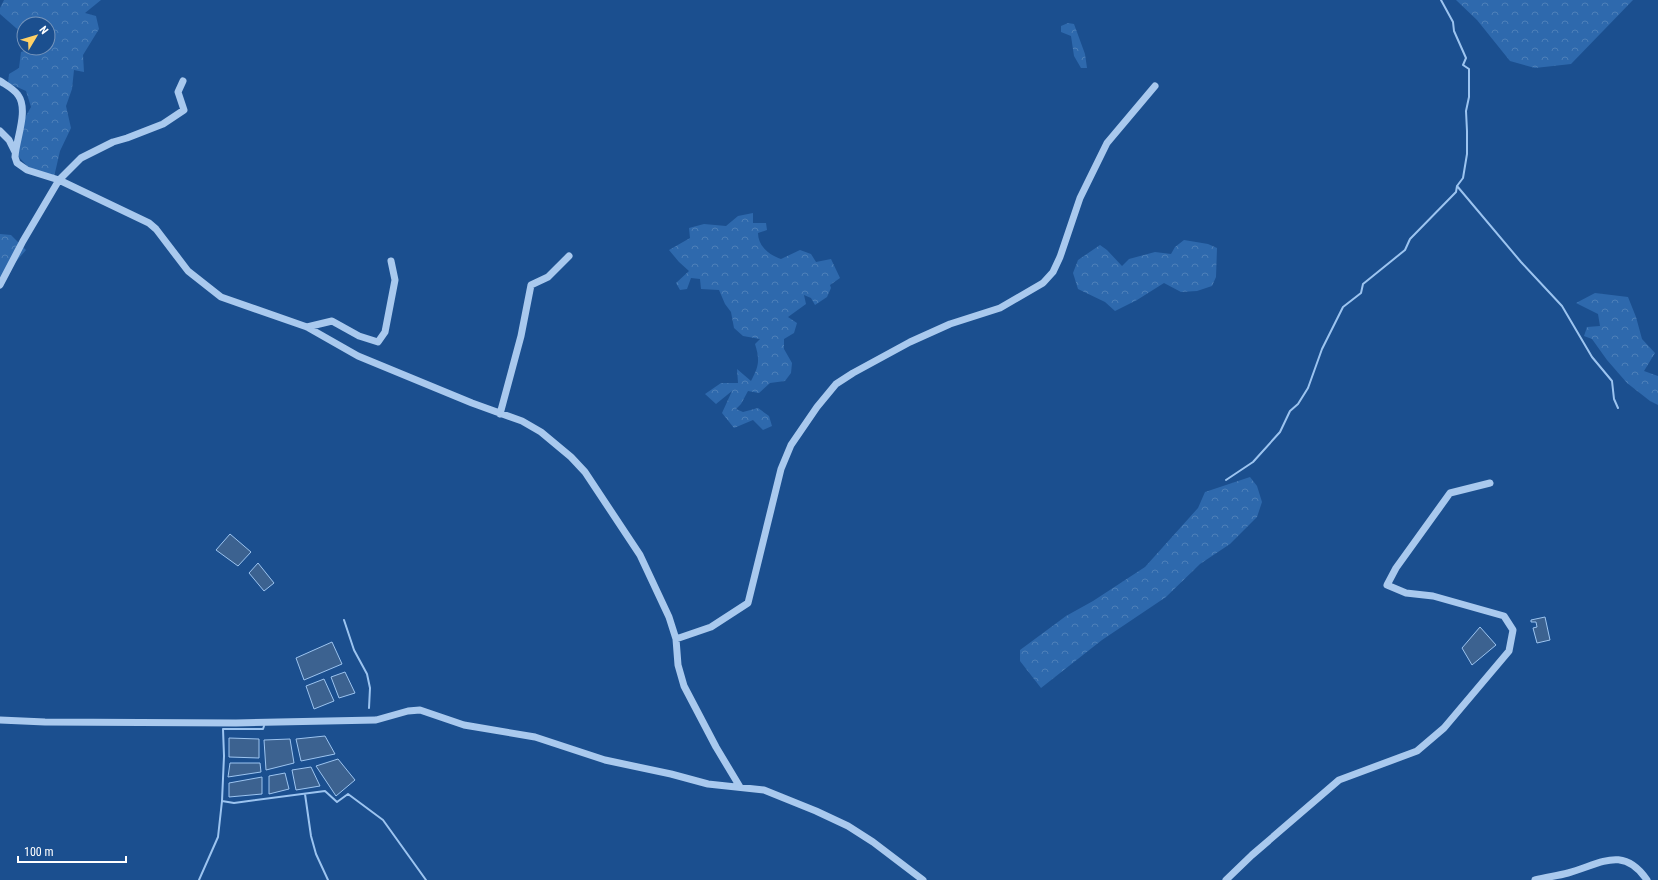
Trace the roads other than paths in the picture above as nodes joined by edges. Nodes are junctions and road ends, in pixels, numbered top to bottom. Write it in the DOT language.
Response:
graph roads {
  1 [pos="0,81"];
  2 [pos="182,81"];
  3 [pos="1155,86"];
  4 [pos="0,131"];
  5 [pos="16,152"];
  6 [pos="59,180"];
  7 [pos="569,256"];
  8 [pos="391,261"];
  9 [pos="0,285"];
  10 [pos="307,327"];
  11 [pos="500,414"];
  12 [pos="1490,483"];
  13 [pos="676,639"];
  14 [pos="0,720"];
  15 [pos="740,788"];
  16 [pos="922,880"];
  17 [pos="1226,880"];
  18 [pos="1535,880"];
  19 [pos="1647,880"];
  1 -- 5 [label="street"];
  2 -- 6 [label="street"];
  3 -- 13 [label="street"];
  4 -- 5 [label="street"];
  5 -- 6 [label="street"];
  6 -- 9 [label="street"];
  6 -- 10 [label="street"];
  7 -- 11 [label="street"];
  8 -- 10 [label="street"];
  10 -- 11 [label="street"];
  11 -- 13 [label="street"];
  12 -- 17 [label="street"];
  13 -- 15 [label="street"];
  14 -- 15 [label="street"];
  15 -- 16 [label="street"];
  18 -- 19 [label="street"];
}
